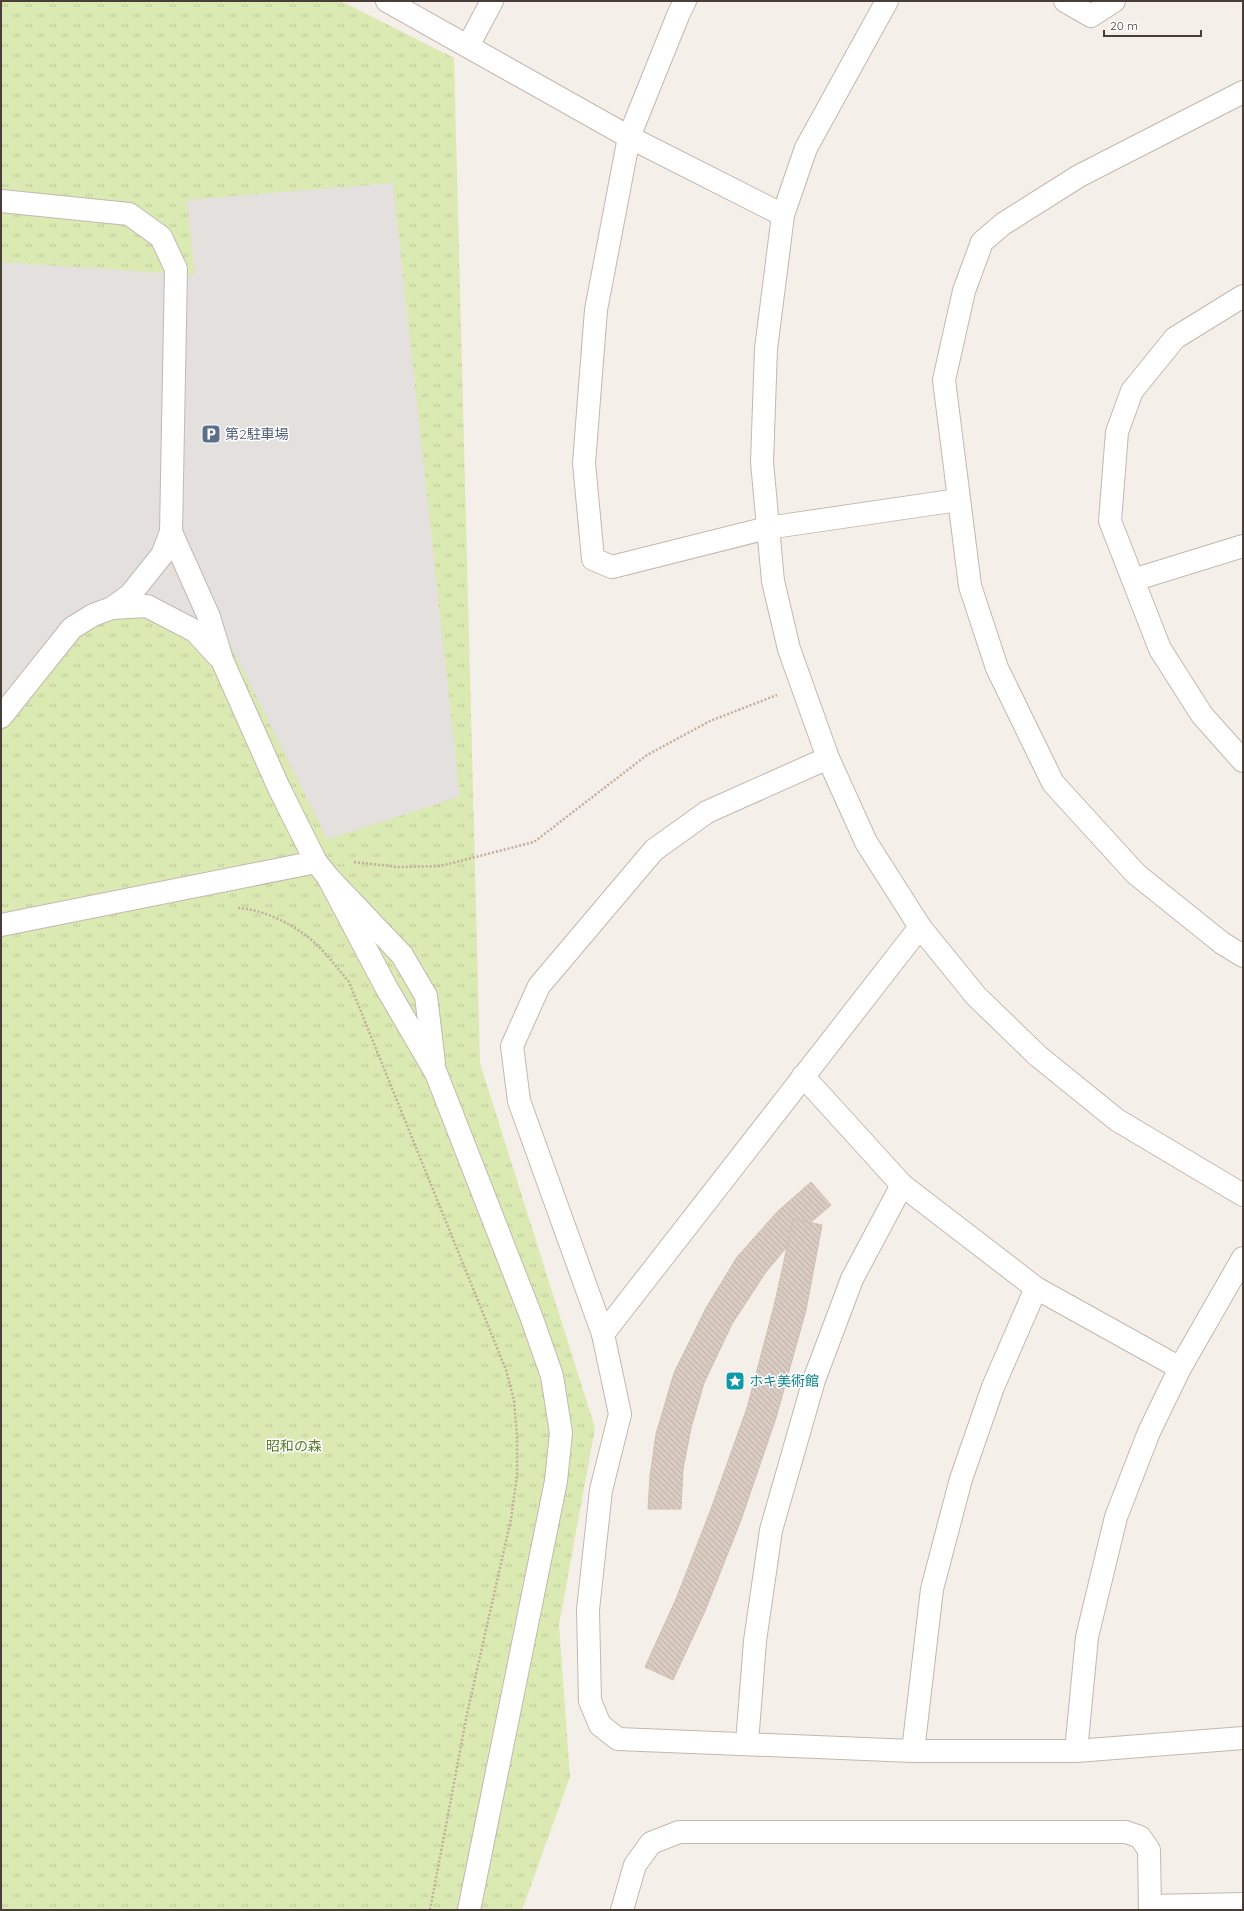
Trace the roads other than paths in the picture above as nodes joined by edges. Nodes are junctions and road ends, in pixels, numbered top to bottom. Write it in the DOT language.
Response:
graph roads {
  1 [pos="387,1"];
  2 [pos="492,1"];
  3 [pos="686,1"];
  4 [pos="888,1"];
  5 [pos="1065,1"];
  6 [pos="1114,1"];
  7 [pos="468,46"];
  8 [pos="1243,92"];
  9 [pos="629,137"];
  10 [pos="1,201"];
  11 [pos="783,215"];
  12 [pos="1243,296"];
  13 [pos="958,500"];
  14 [pos="767,528"];
  15 [pos="171,532"];
  16 [pos="1243,546"];
  17 [pos="1133,580"];
  18 [pos="112,608"];
  19 [pos="222,660"];
  20 [pos="1,717"];
  21 [pos="828,758"];
  22 [pos="1243,761"];
  23 [pos="322,870"];
  24 [pos="1,925"];
  25 [pos="920,927"];
  26 [pos="1243,956"];
  27 [pos="436,1073"];
  28 [pos="803,1076"];
  29 [pos="902,1185"];
  30 [pos="1243,1195"];
  31 [pos="1243,1258"];
  32 [pos="1036,1288"];
  33 [pos="603,1334"];
  34 [pos="1180,1368"];
  35 [pos="1243,1738"];
  36 [pos="747,1744"];
  37 [pos="913,1751"];
  38 [pos="1076,1751"];
  39 [pos="1243,1904"];
  40 [pos="1150,1908"];
  41 [pos="469,1910"];
  42 [pos="622,1910"];
  1 -- 7 [label="street"];
  2 -- 7 [label="street"];
  3 -- 9 [label="street"];
  4 -- 11 [label="street"];
  5 -- 6 [label="street"];
  7 -- 9 [label="street"];
  8 -- 13 [label="street"];
  9 -- 11 [label="street"];
  9 -- 14 [label="street"];
  10 -- 15 [label="street"];
  11 -- 14 [label="street"];
  12 -- 17 [label="street"];
  13 -- 14 [label="street"];
  13 -- 26 [label="street"];
  14 -- 21 [label="street"];
  15 -- 18 [label="street"];
  15 -- 19 [label="street"];
  16 -- 17 [label="street"];
  17 -- 22 [label="street"];
  18 -- 19 [label="street"];
  18 -- 20 [label="street"];
  19 -- 23 [label="street"];
  21 -- 25 [label="street"];
  21 -- 33 [label="street"];
  23 -- 24 [label="street"];
  23 -- 27 [label="street"];
  23 -- 27 [label="street"];
  25 -- 28 [label="street"];
  25 -- 30 [label="street"];
  27 -- 41 [label="street"];
  28 -- 29 [label="street"];
  28 -- 33 [label="street"];
  29 -- 32 [label="street"];
  29 -- 36 [label="street"];
  31 -- 34 [label="street"];
  32 -- 34 [label="street"];
  32 -- 37 [label="street"];
  33 -- 36 [label="street"];
  34 -- 38 [label="street"];
  35 -- 38 [label="street"];
  36 -- 37 [label="street"];
  37 -- 38 [label="street"];
  39 -- 40 [label="street"];
  40 -- 42 [label="street"];
}
